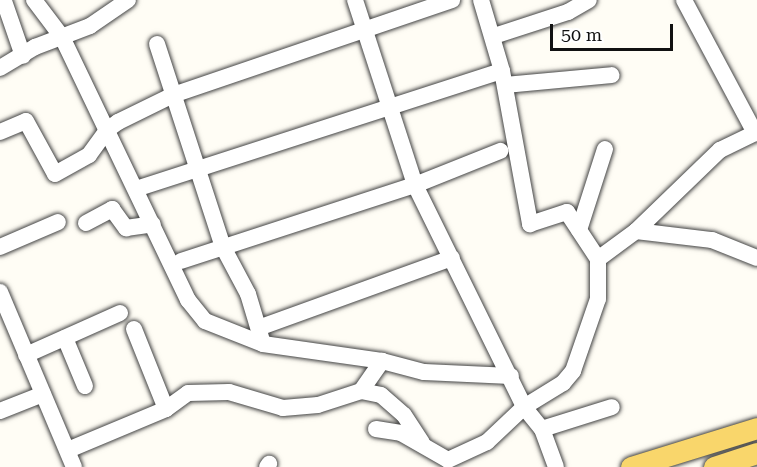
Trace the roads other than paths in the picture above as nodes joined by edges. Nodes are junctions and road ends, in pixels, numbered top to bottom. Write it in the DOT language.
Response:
graph roads {
  1 [pos="34,0"];
  2 [pos="128,0"];
  3 [pos="355,0"];
  4 [pos="452,0"];
  5 [pos="481,0"];
  6 [pos="589,0"];
  7 [pos="684,0"];
  8 [pos="4,2"];
  9 [pos="365,31"];
  10 [pos="494,36"];
  11 [pos="62,37"];
  12 [pos="156,44"];
  13 [pos="23,56"];
  14 [pos="0,68"];
  15 [pos="612,75"];
  16 [pos="503,78"];
  17 [pos="172,95"];
  18 [pos="391,109"];
  19 [pos="107,130"];
  20 [pos="0,132"];
  21 [pos="756,133"];
  22 [pos="605,149"];
  23 [pos="500,151"];
  24 [pos="198,169"];
  25 [pos="415,185"];
  26 [pos="142,187"];
  27 [pos="58,222"];
  28 [pos="86,223"];
  29 [pos="153,224"];
  30 [pos="579,230"];
  31 [pos="636,231"];
  32 [pos="0,247"];
  33 [pos="223,247"];
  34 [pos="452,258"];
  35 [pos="757,258"];
  36 [pos="598,259"];
  37 [pos="181,261"];
  38 [pos="0,292"];
  39 [pos="120,313"];
  40 [pos="261,327"];
  41 [pos="134,329"];
  42 [pos="65,338"];
  43 [pos="263,344"];
  44 [pos="26,355"];
  45 [pos="382,361"];
  46 [pos="511,376"];
  47 [pos="85,386"];
  48 [pos="362,391"];
  49 [pos="44,394"];
  50 [pos="524,407"];
  51 [pos="612,407"];
  52 [pos="166,409"];
  53 [pos="0,411"];
  54 [pos="757,428"];
  55 [pos="376,429"];
  56 [pos="542,429"];
  57 [pos="423,446"];
  58 [pos="68,450"];
  59 [pos="757,453"];
  60 [pos="74,467"];
  61 [pos="556,467"];
  62 [pos="631,467"];
  63 [pos="714,467"];
  1 -- 11 [label="street"];
  2 -- 11 [label="street"];
  3 -- 9 [label="street"];
  4 -- 9 [label="street"];
  5 -- 10 [label="street"];
  6 -- 10 [label="street"];
  7 -- 21 [label="street"];
  8 -- 13 [label="street"];
  9 -- 17 [label="street"];
  9 -- 18 [label="street"];
  10 -- 16 [label="street"];
  11 -- 13 [label="street"];
  11 -- 19 [label="street"];
  12 -- 17 [label="street"];
  13 -- 14 [label="street"];
  15 -- 16 [label="street"];
  16 -- 18 [label="street"];
  16 -- 30 [label="street"];
  17 -- 19 [label="street"];
  17 -- 24 [label="street"];
  18 -- 24 [label="street"];
  18 -- 25 [label="street"];
  19 -- 20 [label="street"];
  19 -- 29 [label="street"];
  21 -- 31 [label="street"];
  22 -- 30 [label="street"];
  23 -- 25 [label="street"];
  24 -- 26 [label="street"];
  24 -- 33 [label="street"];
  25 -- 33 [label="street"];
  25 -- 34 [label="street"];
  27 -- 32 [label="street"];
  28 -- 29 [label="street"];
  29 -- 43 [label="street"];
  30 -- 36 [label="street"];
  31 -- 35 [label="street"];
  31 -- 36 [label="street"];
  33 -- 37 [label="street"];
  33 -- 40 [label="street"];
  34 -- 40 [label="street"];
  34 -- 46 [label="street"];
  36 -- 50 [label="street"];
  38 -- 44 [label="street"];
  39 -- 42 [label="street"];
  40 -- 43 [label="street"];
  41 -- 52 [label="street"];
  42 -- 44 [label="street"];
  42 -- 47 [label="street"];
  43 -- 45 [label="street"];
  44 -- 49 [label="street"];
  45 -- 46 [label="street"];
  45 -- 48 [label="street"];
  46 -- 50 [label="street"];
  48 -- 52 [label="street"];
  48 -- 57 [label="street"];
  49 -- 53 [label="street"];
  49 -- 58 [label="street"];
  50 -- 56 [label="street"];
  50 -- 57 [label="street"];
  51 -- 56 [label="street"];
  52 -- 58 [label="street"];
  54 -- 62 [label="main road"];
  55 -- 57 [label="street"];
  56 -- 61 [label="street"];
  58 -- 60 [label="street"];
  59 -- 63 [label="main road"];
}
